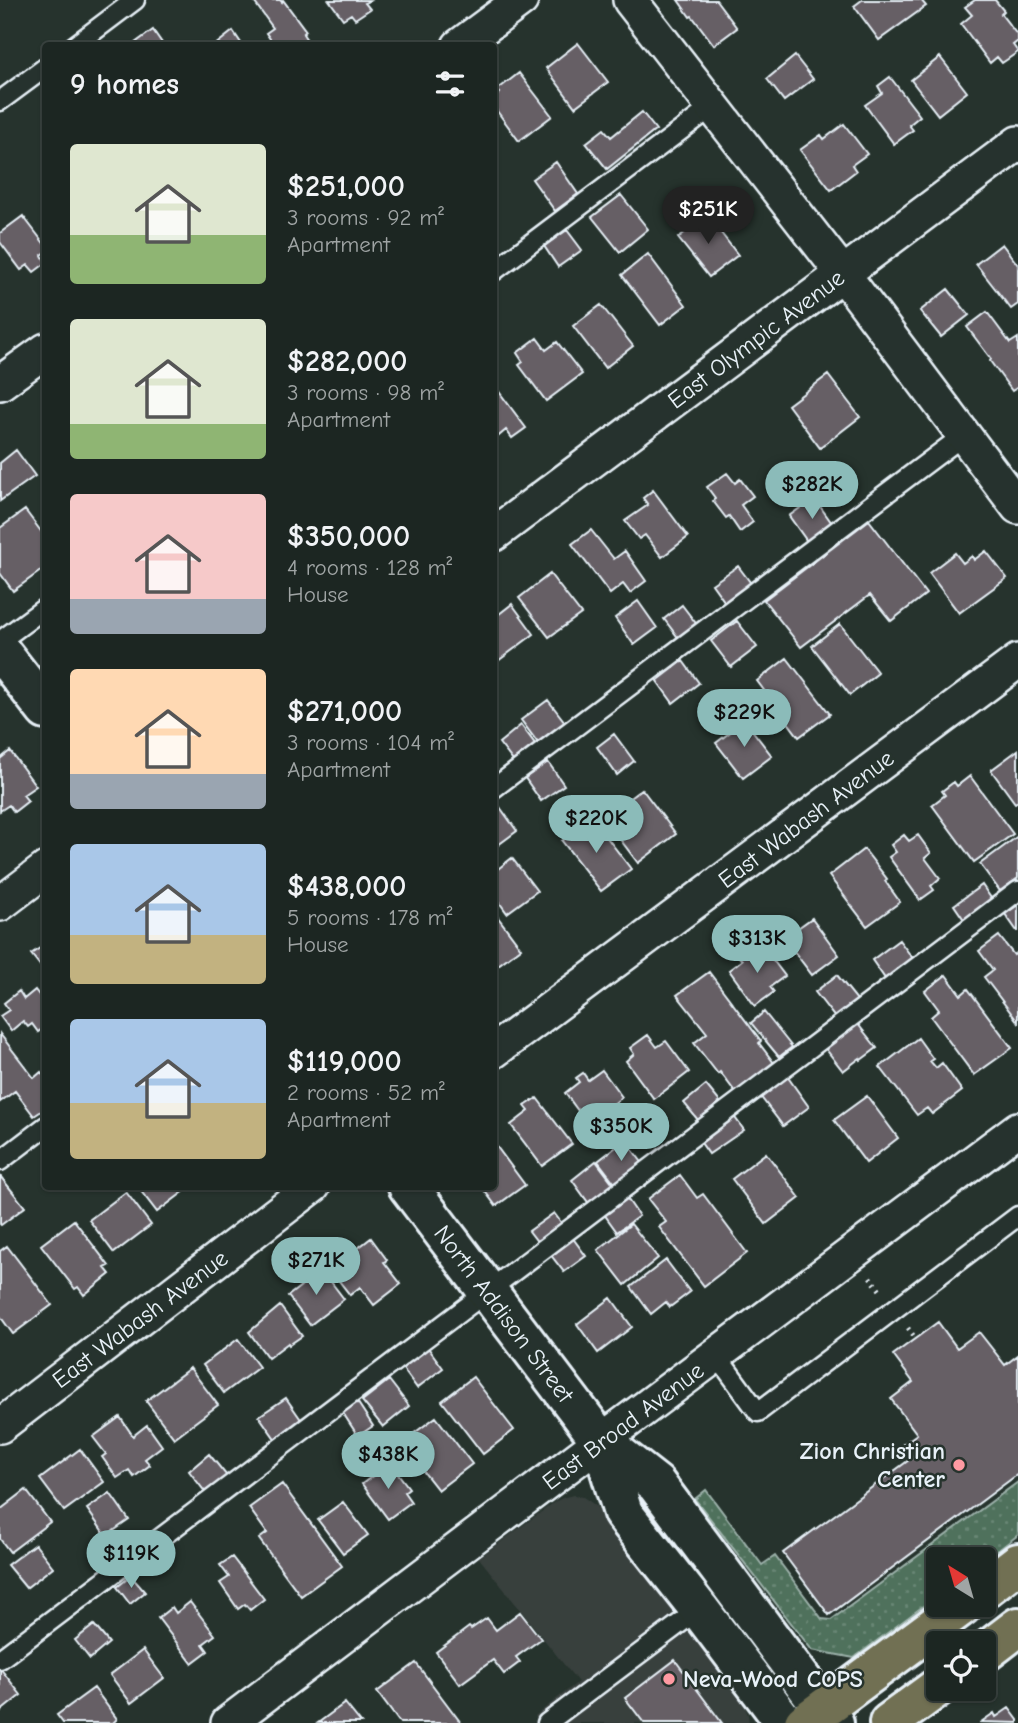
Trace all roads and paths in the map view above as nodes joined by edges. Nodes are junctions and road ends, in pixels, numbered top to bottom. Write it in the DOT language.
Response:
graph roads {
  1 [pos="135,0"];
  2 [pos="521,0"];
  3 [pos="629,0"];
  4 [pos="79,42"];
  5 [pos="464,42"];
  6 [pos="42,70"];
  7 [pos="0,101"];
  8 [pos="712,107"];
  9 [pos="1018,143"];
  10 [pos="497,269"];
  11 [pos="843,274"];
  12 [pos="42,352"];
  13 [pos="0,383"];
  14 [pos="964,435"];
  15 [pos="1018,507"];
  16 [pos="497,532"];
  17 [pos="42,610"];
  18 [pos="0,641"];
  19 [pos="0,650"];
  20 [pos="1018,661"];
  21 [pos="42,705"];
  22 [pos="497,787"];
  23 [pos="42,872"];
  24 [pos="1018,891"];
  25 [pos="0,904"];
  26 [pos="497,1049"];
  27 [pos="42,1129"];
  28 [pos="1018,1129"];
  29 [pos="0,1161"];
  30 [pos="308,1190"];
  31 [pos="411,1190"];
  32 [pos="1018,1216"];
  33 [pos="487,1291"];
  34 [pos="717,1356"];
  35 [pos="0,1426"];
  36 [pos="601,1441"];
  37 [pos="1018,1563"];
  38 [pos="996,1580"];
  39 [pos="699,1609"];
  40 [pos="948,1617"];
  41 [pos="1018,1627"];
  42 [pos="996,1644"];
  43 [pos="0,1659"];
  44 [pos="926,1696"];
  45 [pos="820,1718"];
  46 [pos="228,1723"];
  47 [pos="548,1723"];
  48 [pos="785,1723"];
  49 [pos="889,1723"];
  1 -- 4 [label="lane"];
  2 -- 5 [label="street"];
  3 -- 8 [label="street"];
  6 -- 7 [label="lane"];
  8 -- 10 [label="lane"];
  8 -- 11 [label="street"];
  9 -- 11 [label="street, East Olympic Avenue"];
  11 -- 14 [label="street"];
  11 -- 16 [label="street, East Olympic Avenue"];
  12 -- 13 [label="street"];
  14 -- 15 [label="street"];
  14 -- 22 [label="lane"];
  17 -- 18 [label="lane"];
  19 -- 21 [label="street"];
  20 -- 26 [label="street, East Wabash Avenue"];
  23 -- 25 [label="street"];
  24 -- 33 [label="lane"];
  27 -- 29 [label="lane"];
  28 -- 34 [label="street, East Broad Avenue"];
  30 -- 35 [label="street, East Wabash Avenue"];
  31 -- 33 [label="street, North Addison Street"];
  32 -- 34 [label="lane"];
  33 -- 36 [label="street, North Addison Street"];
  33 -- 43 [label="lane"];
  34 -- 36 [label="street, East Broad Avenue"];
  36 -- 39 [label="street, North Addison Street"];
  36 -- 45 [label="street, North Addison Street"];
  36 -- 46 [label="street, East Broad Avenue"];
  37 -- 38 [label="main road"];
  39 -- 47 [label="lane"];
  39 -- 48 [label="street, North Addison Street"];
  40 -- 45 [label="main road"];
  41 -- 42 [label="main road"];
  44 -- 49 [label="main road"];
}
